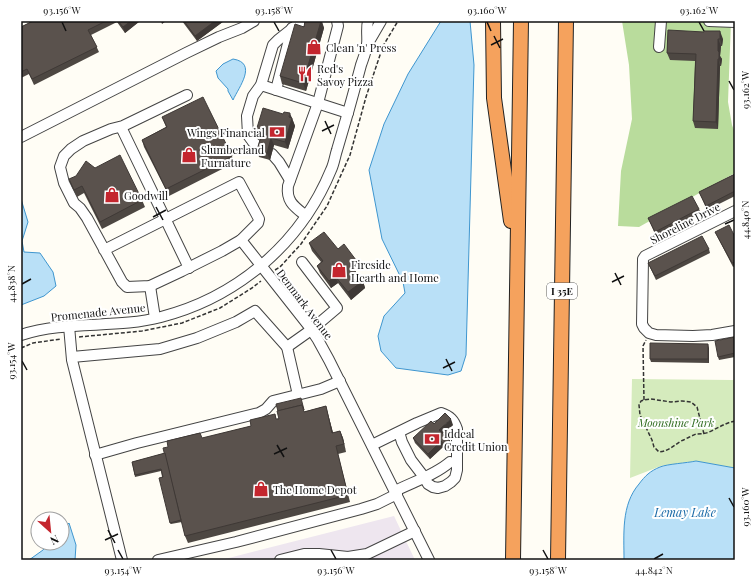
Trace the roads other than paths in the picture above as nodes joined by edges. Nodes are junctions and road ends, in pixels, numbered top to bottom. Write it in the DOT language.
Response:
graph roads {
  1 [pos="254,21"];
  2 [pos="302,21"];
  3 [pos="337,21"];
  4 [pos="368,21"];
  5 [pos="381,21"];
  6 [pos="493,21"];
  7 [pos="566,21"];
  8 [pos="661,21"];
  9 [pos="709,21"];
  10 [pos="735,22"];
  11 [pos="521,25"];
  12 [pos="292,28"];
  13 [pos="367,45"];
  14 [pos="659,47"];
  15 [pos="261,85"];
  16 [pos="276,90"];
  17 [pos="187,95"];
  18 [pos="318,104"];
  19 [pos="348,113"];
  20 [pos="121,127"];
  21 [pos="21,137"];
  22 [pos="262,149"];
  23 [pos="272,154"];
  24 [pos="62,173"];
  25 [pos="290,180"];
  26 [pos="75,185"];
  27 [pos="80,196"];
  28 [pos="80,208"];
  29 [pos="735,211"];
  30 [pos="306,216"];
  31 [pos="165,219"];
  32 [pos="241,240"];
  33 [pos="104,250"];
  34 [pos="302,262"];
  35 [pos="262,266"];
  36 [pos="189,268"];
  37 [pos="517,269"];
  38 [pos="150,286"];
  39 [pos="155,318"];
  40 [pos="69,326"];
  41 [pos="311,330"];
  42 [pos="735,331"];
  43 [pos="21,335"];
  44 [pos="287,347"];
  45 [pos="72,357"];
  46 [pos="340,381"];
  47 [pos="298,395"];
  48 [pos="399,432"];
  49 [pos="372,445"];
  50 [pos="95,455"];
  51 [pos="450,462"];
  52 [pos="424,477"];
  53 [pos="396,492"];
  54 [pos="415,531"];
  55 [pos="122,560"];
  56 [pos="158,560"];
  57 [pos="283,560"];
  58 [pos="430,560"];
  59 [pos="513,560"];
  60 [pos="558,560"];
  1 -- 21 [label="street"];
  2 -- 12 [label="street"];
  3 -- 18 [label="street"];
  4 -- 13 [label="street, Denmark Avenue"];
  5 -- 13 [label="street, Denmark Avenue"];
  6 -- 37 [label="highway"];
  7 -- 60 [label="highway, I 35E"];
  8 -- 14 [label="street"];
  9 -- 10 [label="street"];
  11 -- 37 [label="highway"];
  12 -- 15 [label="street"];
  12 -- 16 [label="street"];
  13 -- 19 [label="street, Denmark Avenue"];
  15 -- 16 [label="street"];
  15 -- 22 [label="street"];
  16 -- 18 [label="street"];
  17 -- 20 [label="street"];
  18 -- 19 [label="street"];
  18 -- 25 [label="street"];
  19 -- 30 [label="street, Denmark Avenue"];
  20 -- 24 [label="street"];
  20 -- 31 [label="street"];
  23 -- 25 [label="street"];
  24 -- 26 [label="street"];
  24 -- 28 [label="street"];
  25 -- 30 [label="street"];
  27 -- 28 [label="street"];
  28 -- 33 [label="street"];
  29 -- 42 [label="street, Shoreline Drive"];
  30 -- 35 [label="street, Denmark Avenue"];
  31 -- 32 [label="street"];
  31 -- 33 [label="street"];
  31 -- 36 [label="street"];
  32 -- 35 [label="street"];
  32 -- 36 [label="street"];
  33 -- 38 [label="street"];
  34 -- 41 [label="street"];
  35 -- 39 [label="street, Promenade Avenue"];
  35 -- 41 [label="street, Denmark Avenue"];
  36 -- 38 [label="street"];
  37 -- 59 [label="highway"];
  38 -- 39 [label="street"];
  39 -- 40 [label="street, Promenade Avenue"];
  40 -- 43 [label="street, Promenade Avenue"];
  40 -- 45 [label="street"];
  41 -- 44 [label="street"];
  41 -- 46 [label="street, Denmark Avenue"];
  44 -- 45 [label="street"];
  44 -- 47 [label="street"];
  45 -- 50 [label="street"];
  46 -- 47 [label="street"];
  46 -- 49 [label="street, Denmark Avenue"];
  47 -- 50 [label="street"];
  48 -- 49 [label="street"];
  48 -- 52 [label="street"];
  48 -- 52 [label="street"];
  49 -- 53 [label="street, Denmark Avenue"];
  50 -- 55 [label="street"];
  51 -- 52 [label="street"];
  52 -- 53 [label="street"];
  53 -- 54 [label="street, Denmark Avenue"];
  53 -- 56 [label="street"];
  54 -- 57 [label="street"];
  54 -- 58 [label="street, Denmark Avenue"];
}
